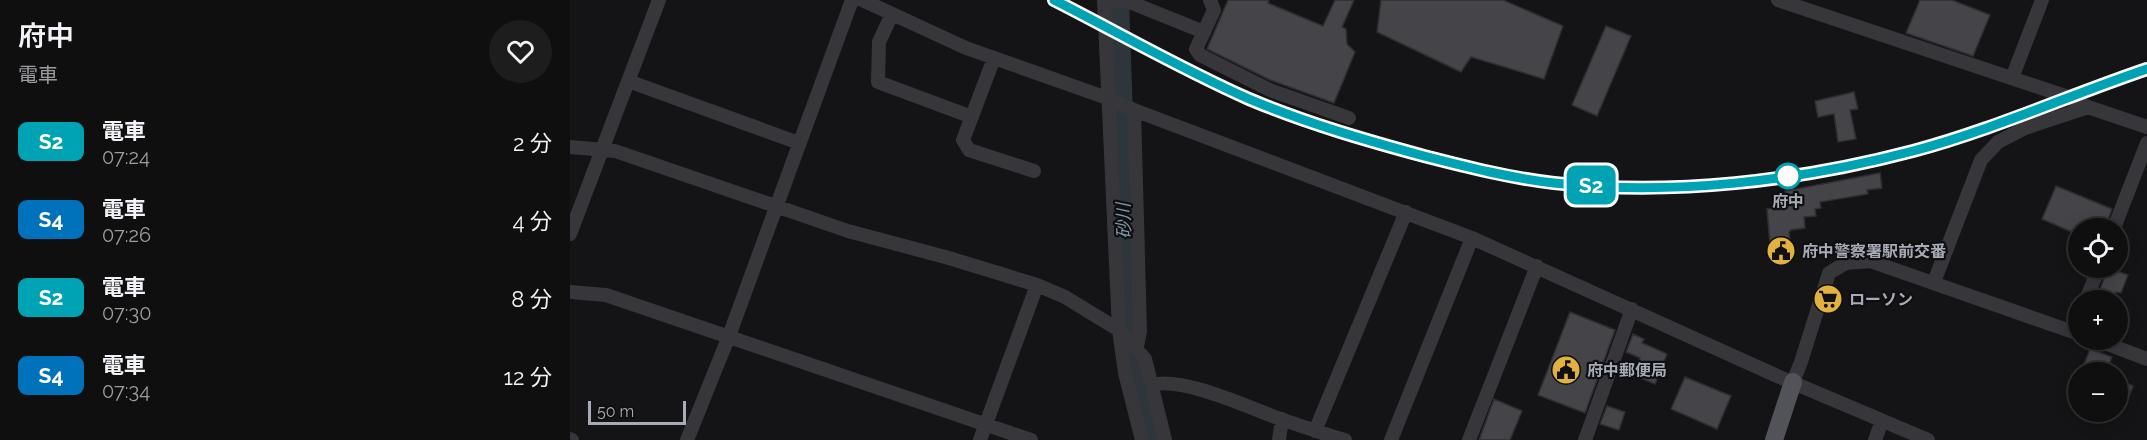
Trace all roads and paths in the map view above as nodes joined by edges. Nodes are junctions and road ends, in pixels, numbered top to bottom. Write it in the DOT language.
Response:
graph roads {
  1 [pos="659,0"];
  2 [pos="852,0"];
  3 [pos="861,0"];
  4 [pos="1127,0"];
  5 [pos="1210,0"];
  6 [pos="1778,0"];
  7 [pos="2042,0"];
  8 [pos="1104,2"];
  9 [pos="1812,5"];
  10 [pos="892,14"];
  11 [pos="1204,32"];
  12 [pos="994,58"];
  13 [pos="2012,78"];
  14 [pos="628,81"];
  15 [pos="1107,98"];
  16 [pos="2088,107"];
  17 [pos="1134,110"];
  18 [pos="972,117"];
  19 [pos="1349,118"];
  20 [pos="2147,127"];
  21 [pos="799,143"];
  22 [pos="2147,143"];
  23 [pos="570,147"];
  24 [pos="602,151"];
  25 [pos="1034,171"];
  26 [pos="776,207"];
  27 [pos="1406,212"];
  28 [pos="2118,218"];
  29 [pos="570,234"];
  30 [pos="1472,238"];
  31 [pos="1537,267"];
  32 [pos="1934,282"];
  33 [pos="1037,285"];
  34 [pos="570,292"];
  35 [pos="1632,309"];
  36 [pos="1119,330"];
  37 [pos="2068,330"];
  38 [pos="729,336"];
  39 [pos="1137,347"];
  40 [pos="2125,350"];
  41 [pos="2147,358"];
  42 [pos="1793,382"];
  43 [pos="1152,385"];
  44 [pos="1282,419"];
  45 [pos="1882,421"];
  46 [pos="986,425"];
  47 [pos="1315,431"];
  48 [pos="687,440"];
  49 [pos="980,440"];
  50 [pos="1031,440"];
  51 [pos="1142,440"];
  52 [pos="1166,440"];
  53 [pos="1279,440"];
  54 [pos="1345,440"];
  55 [pos="1390,440"];
  56 [pos="1470,440"];
  57 [pos="1585,440"];
  58 [pos="1774,440"];
  59 [pos="1875,440"];
  60 [pos="1928,440"];
  1 -- 14 [label="street"];
  2 -- 21 [label="street"];
  3 -- 10 [label="street"];
  4 -- 8 [label="street"];
  4 -- 11 [label="street"];
  5 -- 11 [label="street"];
  6 -- 9 [label="street"];
  7 -- 13 [label="street"];
  8 -- 15 [label="street"];
  9 -- 13 [label="street"];
  10 -- 12 [label="street"];
  10 -- 18 [label="street"];
  11 -- 19 [label="street"];
  12 -- 15 [label="street"];
  12 -- 18 [label="street"];
  13 -- 16 [label="street"];
  14 -- 21 [label="street"];
  14 -- 24 [label="street"];
  15 -- 17 [label="street"];
  15 -- 36 [label="street"];
  16 -- 20 [label="street"];
  16 -- 32 [label="street"];
  17 -- 27 [label="street"];
  17 -- 39 [label="street"];
  18 -- 25 [label="street"];
  21 -- 26 [label="street"];
  22 -- 28 [label="street"];
  23 -- 24 [label="street"];
  24 -- 26 [label="street"];
  24 -- 29 [label="street"];
  26 -- 33 [label="street"];
  26 -- 38 [label="street"];
  27 -- 30 [label="street"];
  27 -- 47 [label="street"];
  30 -- 31 [label="street"];
  30 -- 55 [label="street"];
  31 -- 35 [label="street"];
  31 -- 56 [label="street"];
  32 -- 37 [label="street"];
  32 -- 42 [label="street"];
  33 -- 36 [label="street"];
  33 -- 46 [label="street"];
  34 -- 38 [label="street"];
  35 -- 42 [label="street"];
  35 -- 57 [label="street"];
  36 -- 39 [label="street"];
  36 -- 51 [label="street"];
  38 -- 46 [label="street"];
  38 -- 48 [label="street"];
  39 -- 43 [label="street"];
  40 -- 41 [label="street"];
  42 -- 45 [label="street"];
  42 -- 58 [label="main road"];
  43 -- 44 [label="street"];
  43 -- 52 [label="street"];
  44 -- 47 [label="street"];
  44 -- 53 [label="street"];
  45 -- 59 [label="street"];
  45 -- 60 [label="street"];
  46 -- 49 [label="street"];
  46 -- 50 [label="street"];
  47 -- 54 [label="street"];
}
